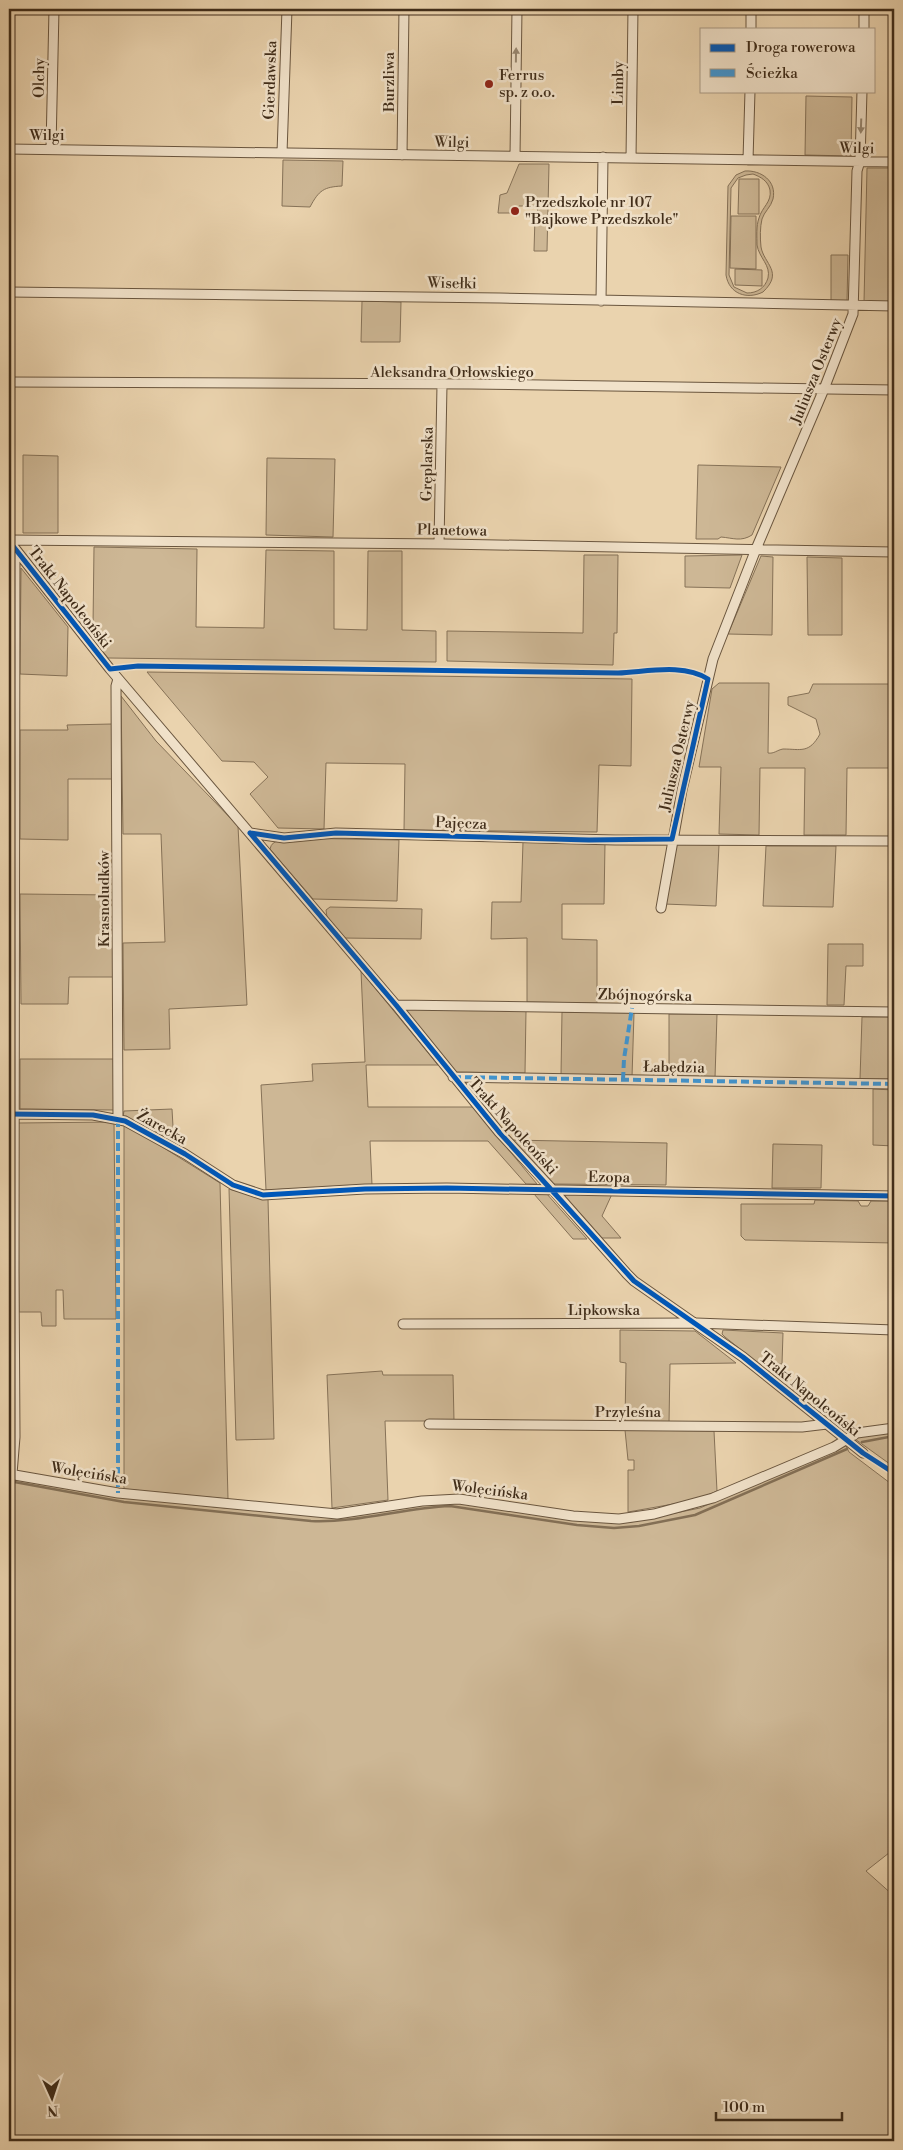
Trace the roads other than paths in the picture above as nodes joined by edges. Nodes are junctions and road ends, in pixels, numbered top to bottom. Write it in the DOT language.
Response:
graph roads {
  1 [pos="54,9"];
  2 [pos="287,9"];
  3 [pos="404,9"];
  4 [pos="517,9"];
  5 [pos="633,9"];
  6 [pos="751,9"];
  7 [pos="864,9"];
  8 [pos="751,28"];
  9 [pos="864,28"];
  10 [pos="750,92"];
  11 [pos="862,92"];
  12 [pos="51,148"];
  13 [pos="9,149"];
  14 [pos="282,153"];
  15 [pos="402,155"];
  16 [pos="515,156"];
  17 [pos="603,158"];
  18 [pos="631,158"];
  19 [pos="748,160"];
  20 [pos="860,162"];
  21 [pos="894,162"];
  22 [pos="9,292"];
  23 [pos="601,301"];
  24 [pos="854,305"];
  25 [pos="894,306"];
  26 [pos="9,382"];
  27 [pos="442,385"];
  28 [pos="824,389"];
  29 [pos="894,390"];
  30 [pos="9,540"];
  31 [pos="439,544"];
  32 [pos="16,549"];
  33 [pos="756,549"];
  34 [pos="894,552"];
  35 [pos="12,599"];
  36 [pos="118,678"];
  37 [pos="250,833"];
  38 [pos="672,839"];
  39 [pos="894,841"];
  40 [pos="661,908"];
  41 [pos="396,1004"];
  42 [pos="894,1012"];
  43 [pos="453,1077"];
  44 [pos="894,1084"];
  45 [pos="12,1114"];
  46 [pos="118,1119"];
  47 [pos="552,1189"];
  48 [pos="263,1195"];
  49 [pos="894,1196"];
  50 [pos="696,1323"];
  51 [pos="403,1324"];
  52 [pos="894,1330"];
  53 [pos="429,1424"];
  54 [pos="827,1424"];
  55 [pos="894,1428"];
  56 [pos="847,1439"];
  57 [pos="863,1453"];
  58 [pos="10,1474"];
  1 -- 12 [label="street, Olchy"];
  2 -- 14 [label="street, Gierdawska"];
  3 -- 15 [label="street, Burzliwa"];
  16 -- 4 [label="street, one-way"];
  5 -- 18 [label="street, Limby"];
  6 -- 8 [label="street"];
  7 -- 9 [label="street"];
  10 -- 19 [label="street"];
  11 -- 20 [label="street, Juliusza Osterwy, one-way"];
  12 -- 13 [label="street, Wilgi"];
  12 -- 14 [label="street, Wilgi"];
  14 -- 15 [label="street, Wilgi"];
  15 -- 16 [label="street, Wilgi"];
  16 -- 17 [label="street, Wilgi"];
  17 -- 18 [label="street, Wilgi"];
  17 -- 23 [label="street"];
  18 -- 19 [label="street, Wilgi"];
  19 -- 20 [label="street, Wilgi"];
  20 -- 21 [label="street, Wilgi"];
  20 -- 24 [label="street, Juliusza Osterwy"];
  22 -- 23 [label="street, Wisełki"];
  23 -- 24 [label="street, Wisełki"];
  24 -- 25 [label="street, Wisełki"];
  24 -- 28 [label="street, Juliusza Osterwy"];
  26 -- 27 [label="street, Aleksandra Orłowskiego"];
  27 -- 28 [label="street, Aleksandra Orłowskiego"];
  27 -- 31 [label="street, Gręplarska"];
  28 -- 29 [label="street, Aleksandra Orłowskiego"];
  28 -- 33 [label="street, Juliusza Osterwy"];
  30 -- 31 [label="street, Planetowa"];
  30 -- 32 [label="street, Trakt Napoleoński"];
  31 -- 33 [label="street, Planetowa"];
  32 -- 35 [label="street"];
  32 -- 36 [label="street, Trakt Napoleoński"];
  33 -- 34 [label="street, Planetowa"];
  33 -- 38 [label="street, Juliusza Osterwy"];
  35 -- 45 [label="street"];
  36 -- 37 [label="street, Trakt Napoleoński"];
  36 -- 46 [label="street, Krasnoludków"];
  37 -- 38 [label="street, Pajęcza"];
  37 -- 41 [label="street, Trakt Napoleoński"];
  38 -- 39 [label="street, Pajęcza"];
  38 -- 40 [label="street, Juliusza Osterwy"];
  41 -- 42 [label="street, Zbójnogórska"];
  41 -- 43 [label="street, Trakt Napoleoński"];
  43 -- 44 [label="street, Łabędzia"];
  43 -- 47 [label="street, Trakt Napoleoński"];
  45 -- 46 [label="street, Żarecka"];
  45 -- 58 [label="street"];
  46 -- 48 [label="street, Żarecka"];
  47 -- 48 [label="street, Ezopa"];
  47 -- 49 [label="street, Ezopa"];
  47 -- 50 [label="street, Trakt Napoleoński"];
  50 -- 51 [label="street, Lipkowska"];
  50 -- 52 [label="street, Lipkowska"];
  50 -- 54 [label="street, Trakt Napoleoński"];
  53 -- 54 [label="street, Przyleśna"];
  54 -- 56 [label="street, Trakt Napoleoński"];
  55 -- 56 [label="street, Wolęcińska"];
  56 -- 57 [label="street, Trakt Napoleoński"];
  56 -- 58 [label="street, Wolęcińska"];
}
